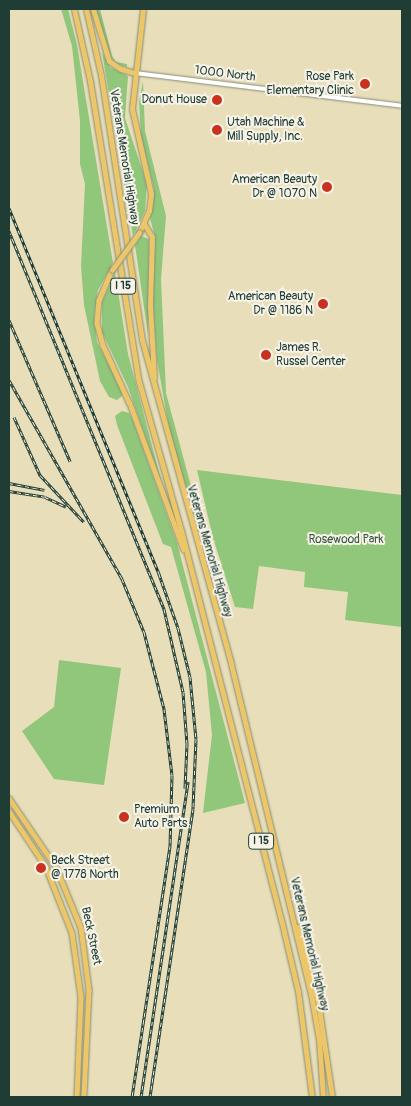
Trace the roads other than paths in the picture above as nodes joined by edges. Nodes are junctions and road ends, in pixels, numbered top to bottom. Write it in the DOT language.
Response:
graph roads {
  1 [pos="74,9"];
  2 [pos="86,9"];
  3 [pos="93,9"];
  4 [pos="143,9"];
  5 [pos="135,73"];
  6 [pos="402,106"];
  7 [pos="144,224"];
  8 [pos="154,388"];
  9 [pos="129,402"];
  10 [pos="188,560"];
  11 [pos="9,798"];
  12 [pos="9,811"];
  13 [pos="291,914"];
  14 [pos="77,1097"];
  15 [pos="84,1097"];
  16 [pos="310,1097"];
  17 [pos="323,1097"];
  18 [pos="332,1097"];
  1 -- 10 [label="highway, Veterans Memorial Highway / I 15"];
  2 -- 8 [label="highway, Veterans Memorial Highway / I 15"];
  3 -- 5 [label="highway"];
  4 -- 5 [label="main road"];
  5 -- 6 [label="street, 1000 North"];
  5 -- 7 [label="main road"];
  7 -- 8 [label="highway"];
  7 -- 9 [label="main road, bridge"];
  8 -- 13 [label="highway, Veterans Memorial Highway / I 15"];
  9 -- 10 [label="highway"];
  10 -- 16 [label="highway, Veterans Memorial Highway / I 15"];
  11 -- 15 [label="main road, Beck Street"];
  12 -- 14 [label="main road, Beck Street"];
  13 -- 17 [label="highway, Veterans Memorial Highway / I 15"];
  13 -- 18 [label="highway"];
}
